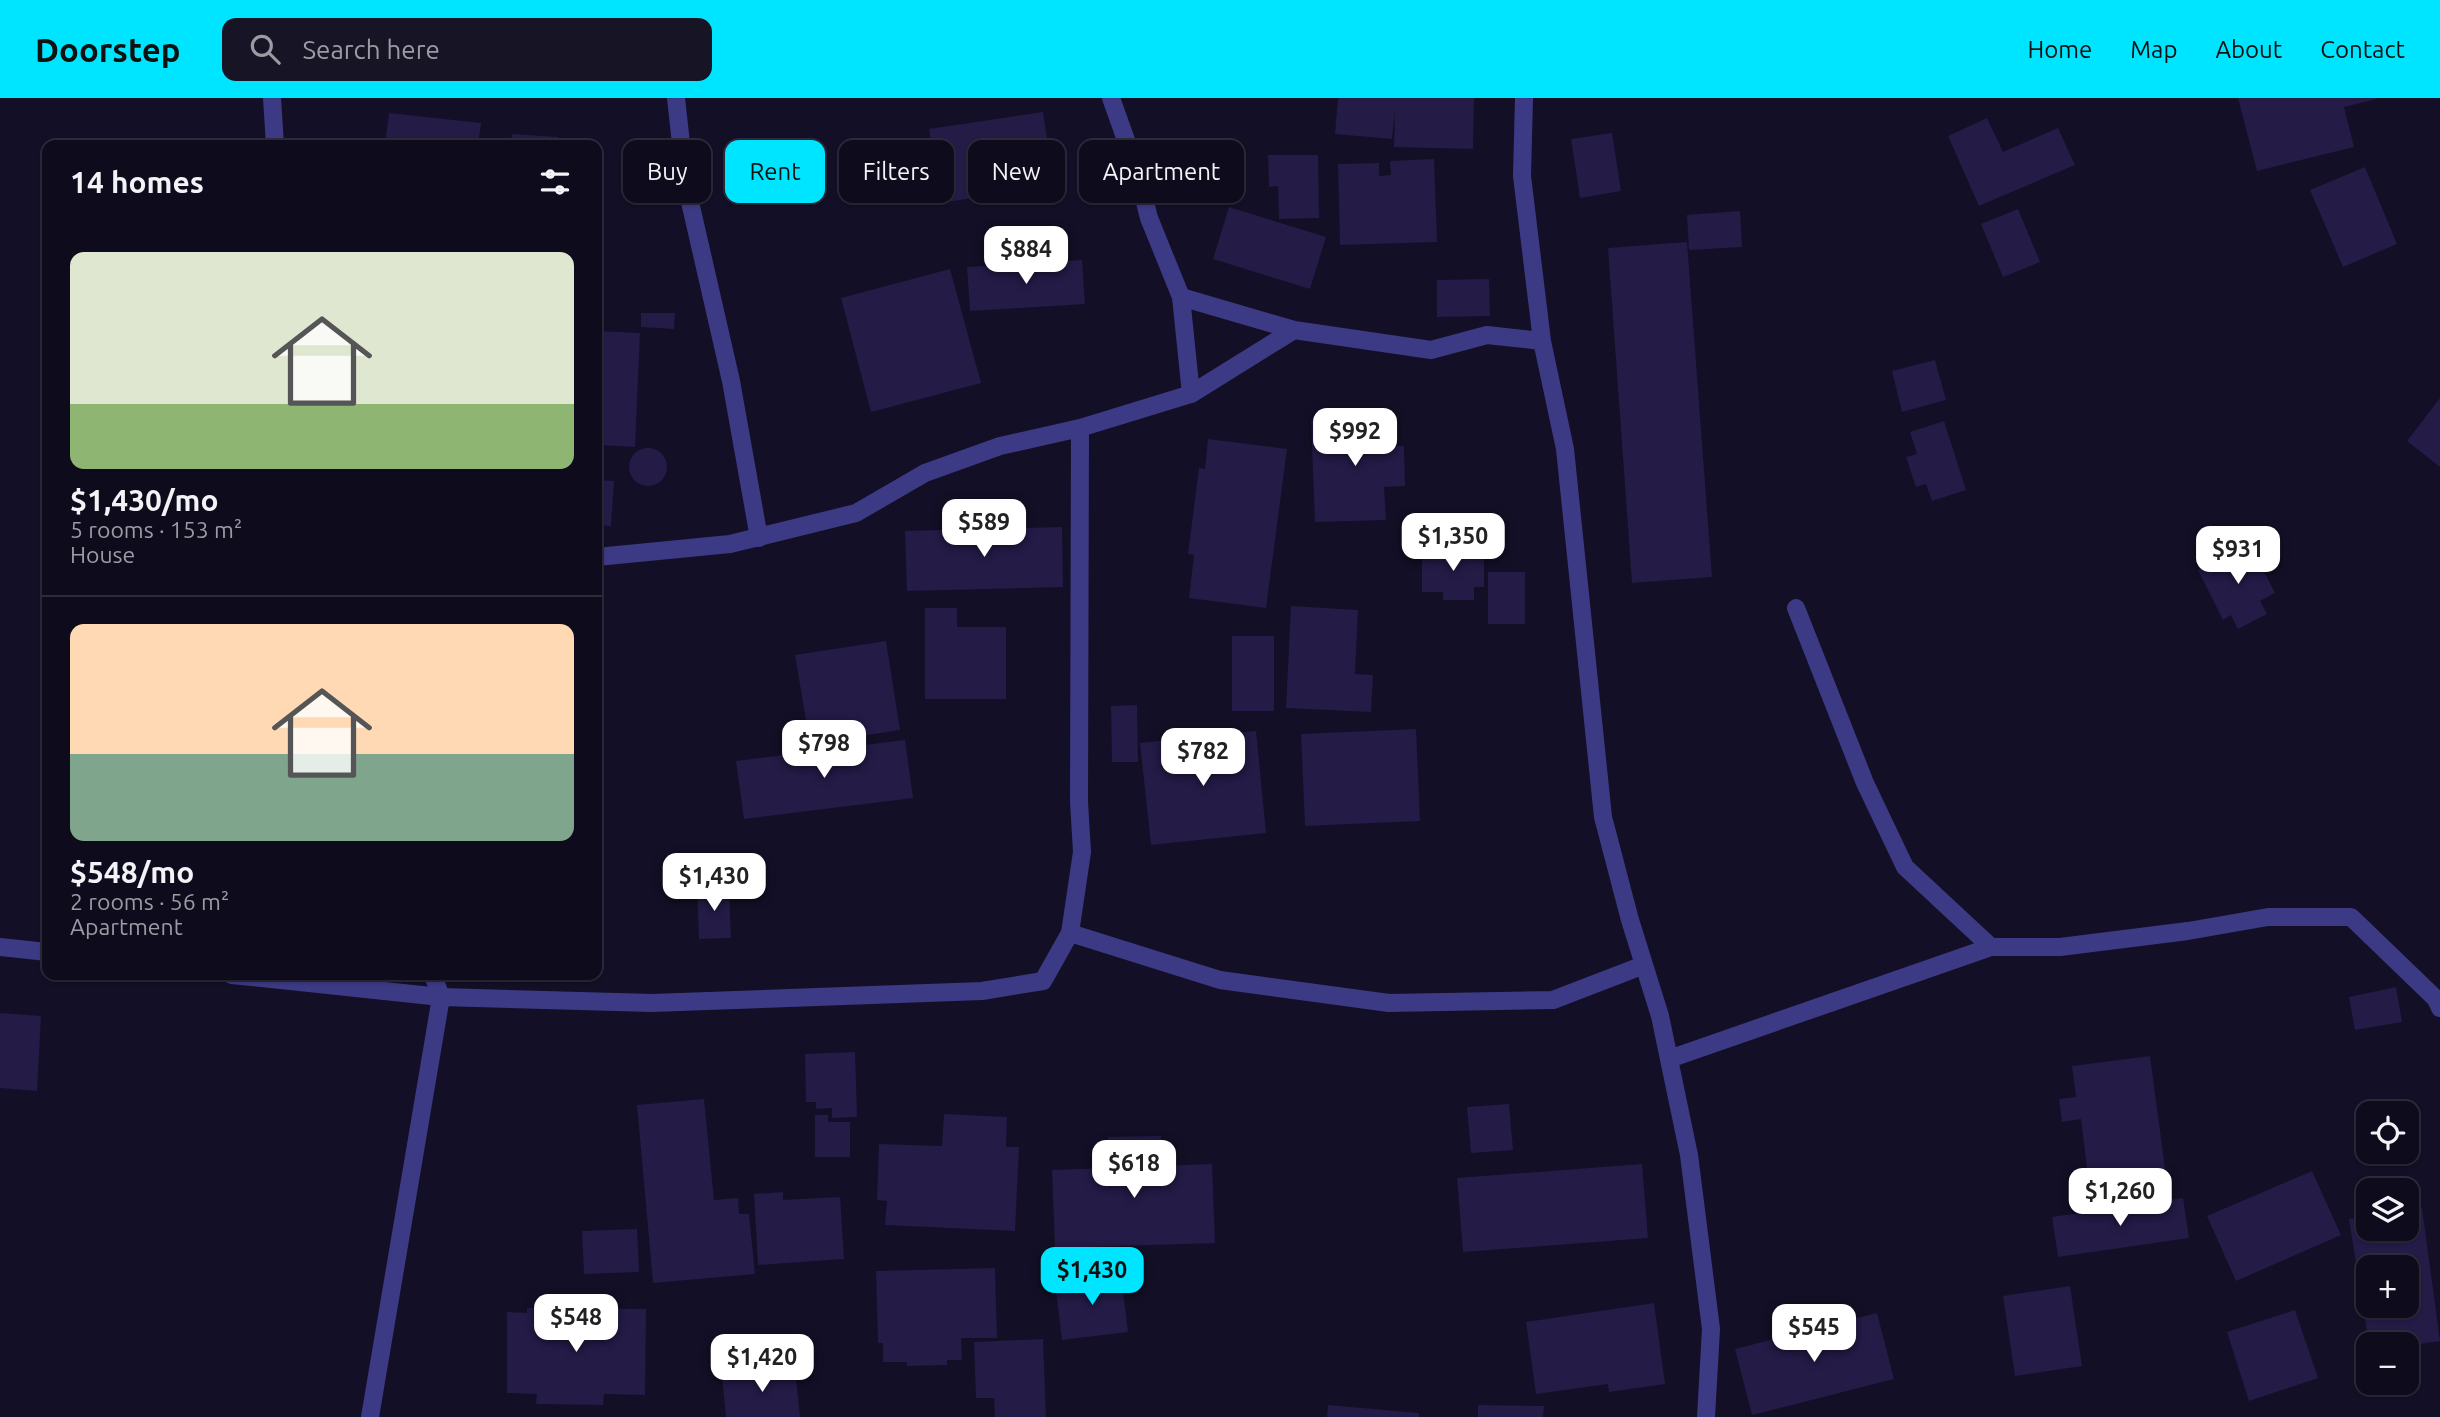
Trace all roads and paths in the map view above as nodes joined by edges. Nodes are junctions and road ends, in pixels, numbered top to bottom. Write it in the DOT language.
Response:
graph roads {
  1 [pos="272,98"];
  2 [pos="676,98"];
  3 [pos="1111,98"];
  4 [pos="1524,98"];
  5 [pos="275,140"];
  6 [pos="1181,297"];
  7 [pos="1294,330"];
  8 [pos="1542,341"];
  9 [pos="1191,394"];
  10 [pos="1080,428"];
  11 [pos="759,538"];
  12 [pos="602,557"];
  13 [pos="1796,608"];
  14 [pos="1070,933"];
  15 [pos="0,947"];
  16 [pos="1992,947"];
  17 [pos="42,951"];
  18 [pos="1644,965"];
  19 [pos="280,980"];
  20 [pos="435,980"];
  21 [pos="441,997"];
  22 [pos="2440,1008"];
  23 [pos="1669,1059"];
  24 [pos="370,1417"];
  25 [pos="1706,1417"];
  1 -- 5 [label="street"];
  2 -- 11 [label="street"];
  3 -- 6 [label="street"];
  4 -- 8 [label="street"];
  6 -- 7 [label="street"];
  6 -- 9 [label="street"];
  7 -- 8 [label="street"];
  7 -- 9 [label="street"];
  8 -- 18 [label="street"];
  9 -- 10 [label="street"];
  10 -- 11 [label="street"];
  10 -- 14 [label="street"];
  11 -- 12 [label="street"];
  13 -- 16 [label="street"];
  14 -- 18 [label="street"];
  14 -- 21 [label="street"];
  15 -- 17 [label="street"];
  16 -- 22 [label="street"];
  16 -- 23 [label="street"];
  18 -- 23 [label="street"];
  19 -- 21 [label="street"];
  20 -- 21 [label="street"];
  21 -- 24 [label="street"];
  23 -- 25 [label="street"];
}
